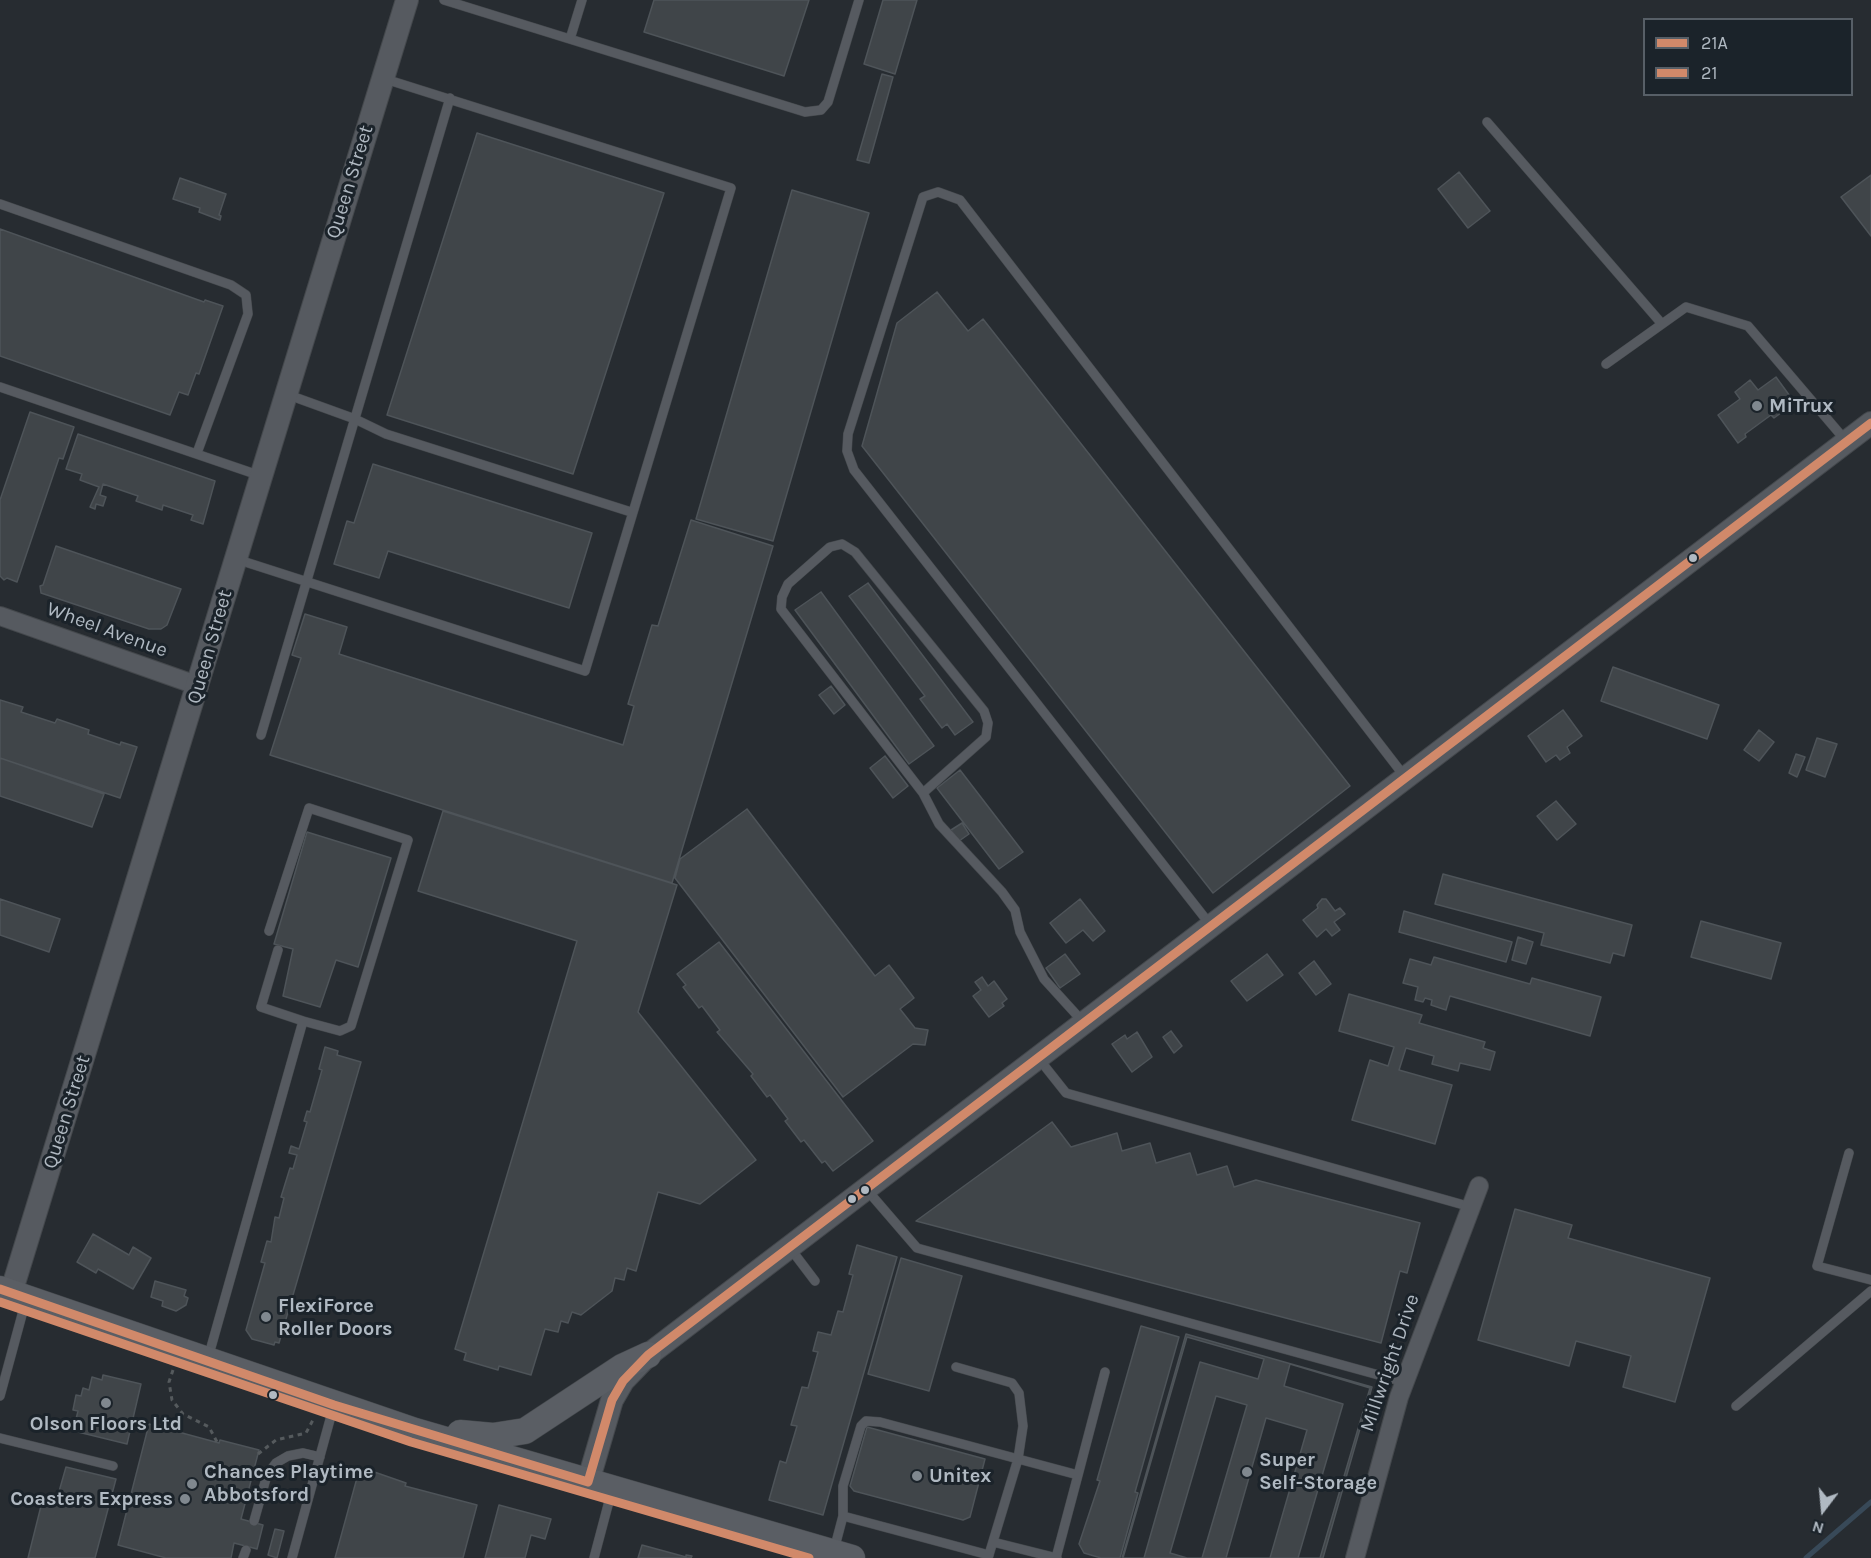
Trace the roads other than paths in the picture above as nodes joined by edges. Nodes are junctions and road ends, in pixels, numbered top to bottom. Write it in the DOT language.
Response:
graph roads {
  1 [pos="407,0"];
  2 [pos="444,0"];
  3 [pos="582,0"];
  4 [pos="860,0"];
  5 [pos="471,4"];
  6 [pos="570,39"];
  7 [pos="381,78"];
  8 [pos="450,98"];
  9 [pos="1488,122"];
  10 [pos="0,204"];
  11 [pos="1662,324"];
  12 [pos="1606,364"];
  13 [pos="0,387"];
  14 [pos="286,394"];
  15 [pos="355,419"];
  16 [pos="1871,423"];
  17 [pos="1846,441"];
  18 [pos="197,453"];
  19 [pos="261,476"];
  20 [pos="631,512"];
  21 [pos="236,559"];
  22 [pos="306,582"];
  23 [pos="0,616"];
  24 [pos="199,686"];
  25 [pos="261,735"];
  26 [pos="1406,778"];
  27 [pos="923,793"];
  28 [pos="1213,927"];
  29 [pos="269,931"];
  30 [pos="278,950"];
  31 [pos="303,1021"];
  32 [pos="1085,1024"];
  33 [pos="1039,1059"];
  34 [pos="1849,1153"];
  35 [pos="1479,1186"];
  36 [pos="867,1190"];
  37 [pos="1471,1207"];
  38 [pos="790,1248"];
  39 [pos="1871,1280"];
  40 [pos="815,1281"];
  41 [pos="1871,1291"];
  42 [pos="13,1294"];
  43 [pos="648,1355"];
  44 [pos="207,1361"];
  45 [pos="957,1367"];
  46 [pos="1105,1372"];
  47 [pos="1404,1382"];
  48 [pos="0,1396"];
  49 [pos="326,1402"];
  50 [pos="1736,1406"];
  51 [pos="415,1431"];
  52 [pos="0,1438"];
  53 [pos="320,1457"];
  54 [pos="1018,1459"];
  55 [pos="113,1466"];
  56 [pos="1078,1474"];
  57 [pos="588,1482"];
  58 [pos="612,1490"];
  59 [pos="843,1516"];
  60 [pos="254,1521"];
  61 [pos="993,1542"];
  62 [pos="842,1556"];
  63 [pos="989,1556"];
  64 [pos="292,1558"];
  65 [pos="594,1558"];
  66 [pos="1057,1558"];
  67 [pos="1355,1558"];
  1 -- 7 [label="street, Queen Street"];
  2 -- 5 [label="lane"];
  3 -- 6 [label="lane"];
  4 -- 6 [label="lane"];
  5 -- 6 [label="lane"];
  7 -- 8 [label="lane"];
  7 -- 14 [label="street, Queen Street"];
  8 -- 15 [label="lane"];
  8 -- 20 [label="lane"];
  9 -- 11 [label="lane"];
  10 -- 18 [label="lane"];
  11 -- 12 [label="lane"];
  11 -- 17 [label="lane"];
  13 -- 18 [label="lane"];
  14 -- 15 [label="lane"];
  14 -- 19 [label="street, Queen Street"];
  15 -- 20 [label="lane"];
  15 -- 22 [label="lane"];
  16 -- 17 [label="street"];
  17 -- 26 [label="street"];
  18 -- 19 [label="lane"];
  19 -- 21 [label="street, Queen Street"];
  20 -- 22 [label="lane"];
  21 -- 22 [label="lane"];
  21 -- 24 [label="street, Queen Street"];
  22 -- 25 [label="lane"];
  23 -- 24 [label="street, Wheel Avenue"];
  24 -- 42 [label="street, Queen Street"];
  26 -- 28 [label="street"];
  26 -- 28 [label="lane"];
  27 -- 27 [label="lane"];
  27 -- 32 [label="lane"];
  28 -- 32 [label="street"];
  29 -- 31 [label="lane"];
  30 -- 31 [label="lane"];
  31 -- 44 [label="lane"];
  32 -- 33 [label="street"];
  33 -- 36 [label="street"];
  33 -- 37 [label="lane"];
  34 -- 39 [label="lane"];
  35 -- 37 [label="street, Millwright Drive"];
  36 -- 38 [label="street"];
  36 -- 47 [label="lane"];
  37 -- 47 [label="street, Millwright Drive"];
  38 -- 40 [label="lane"];
  38 -- 43 [label="street"];
  41 -- 50 [label="lane"];
  42 -- 44 [label="main road"];
  42 -- 48 [label="lane"];
  43 -- 51 [label="main road"];
  43 -- 57 [label="street"];
  44 -- 49 [label="main road"];
  45 -- 54 [label="lane"];
  46 -- 56 [label="lane"];
  47 -- 67 [label="street, Millwright Drive"];
  49 -- 51 [label="main road"];
  49 -- 53 [label="lane"];
  51 -- 57 [label="main road"];
  52 -- 55 [label="lane"];
  53 -- 60 [label="lane"];
  53 -- 64 [label="lane"];
  54 -- 56 [label="lane"];
  54 -- 59 [label="lane"];
  54 -- 61 [label="lane"];
  56 -- 66 [label="lane"];
  57 -- 58 [label="main road"];
  58 -- 62 [label="main road"];
  58 -- 65 [label="lane"];
  59 -- 62 [label="lane"];
  59 -- 63 [label="lane"];
  61 -- 63 [label="lane"];
  61 -- 66 [label="lane"];
}
